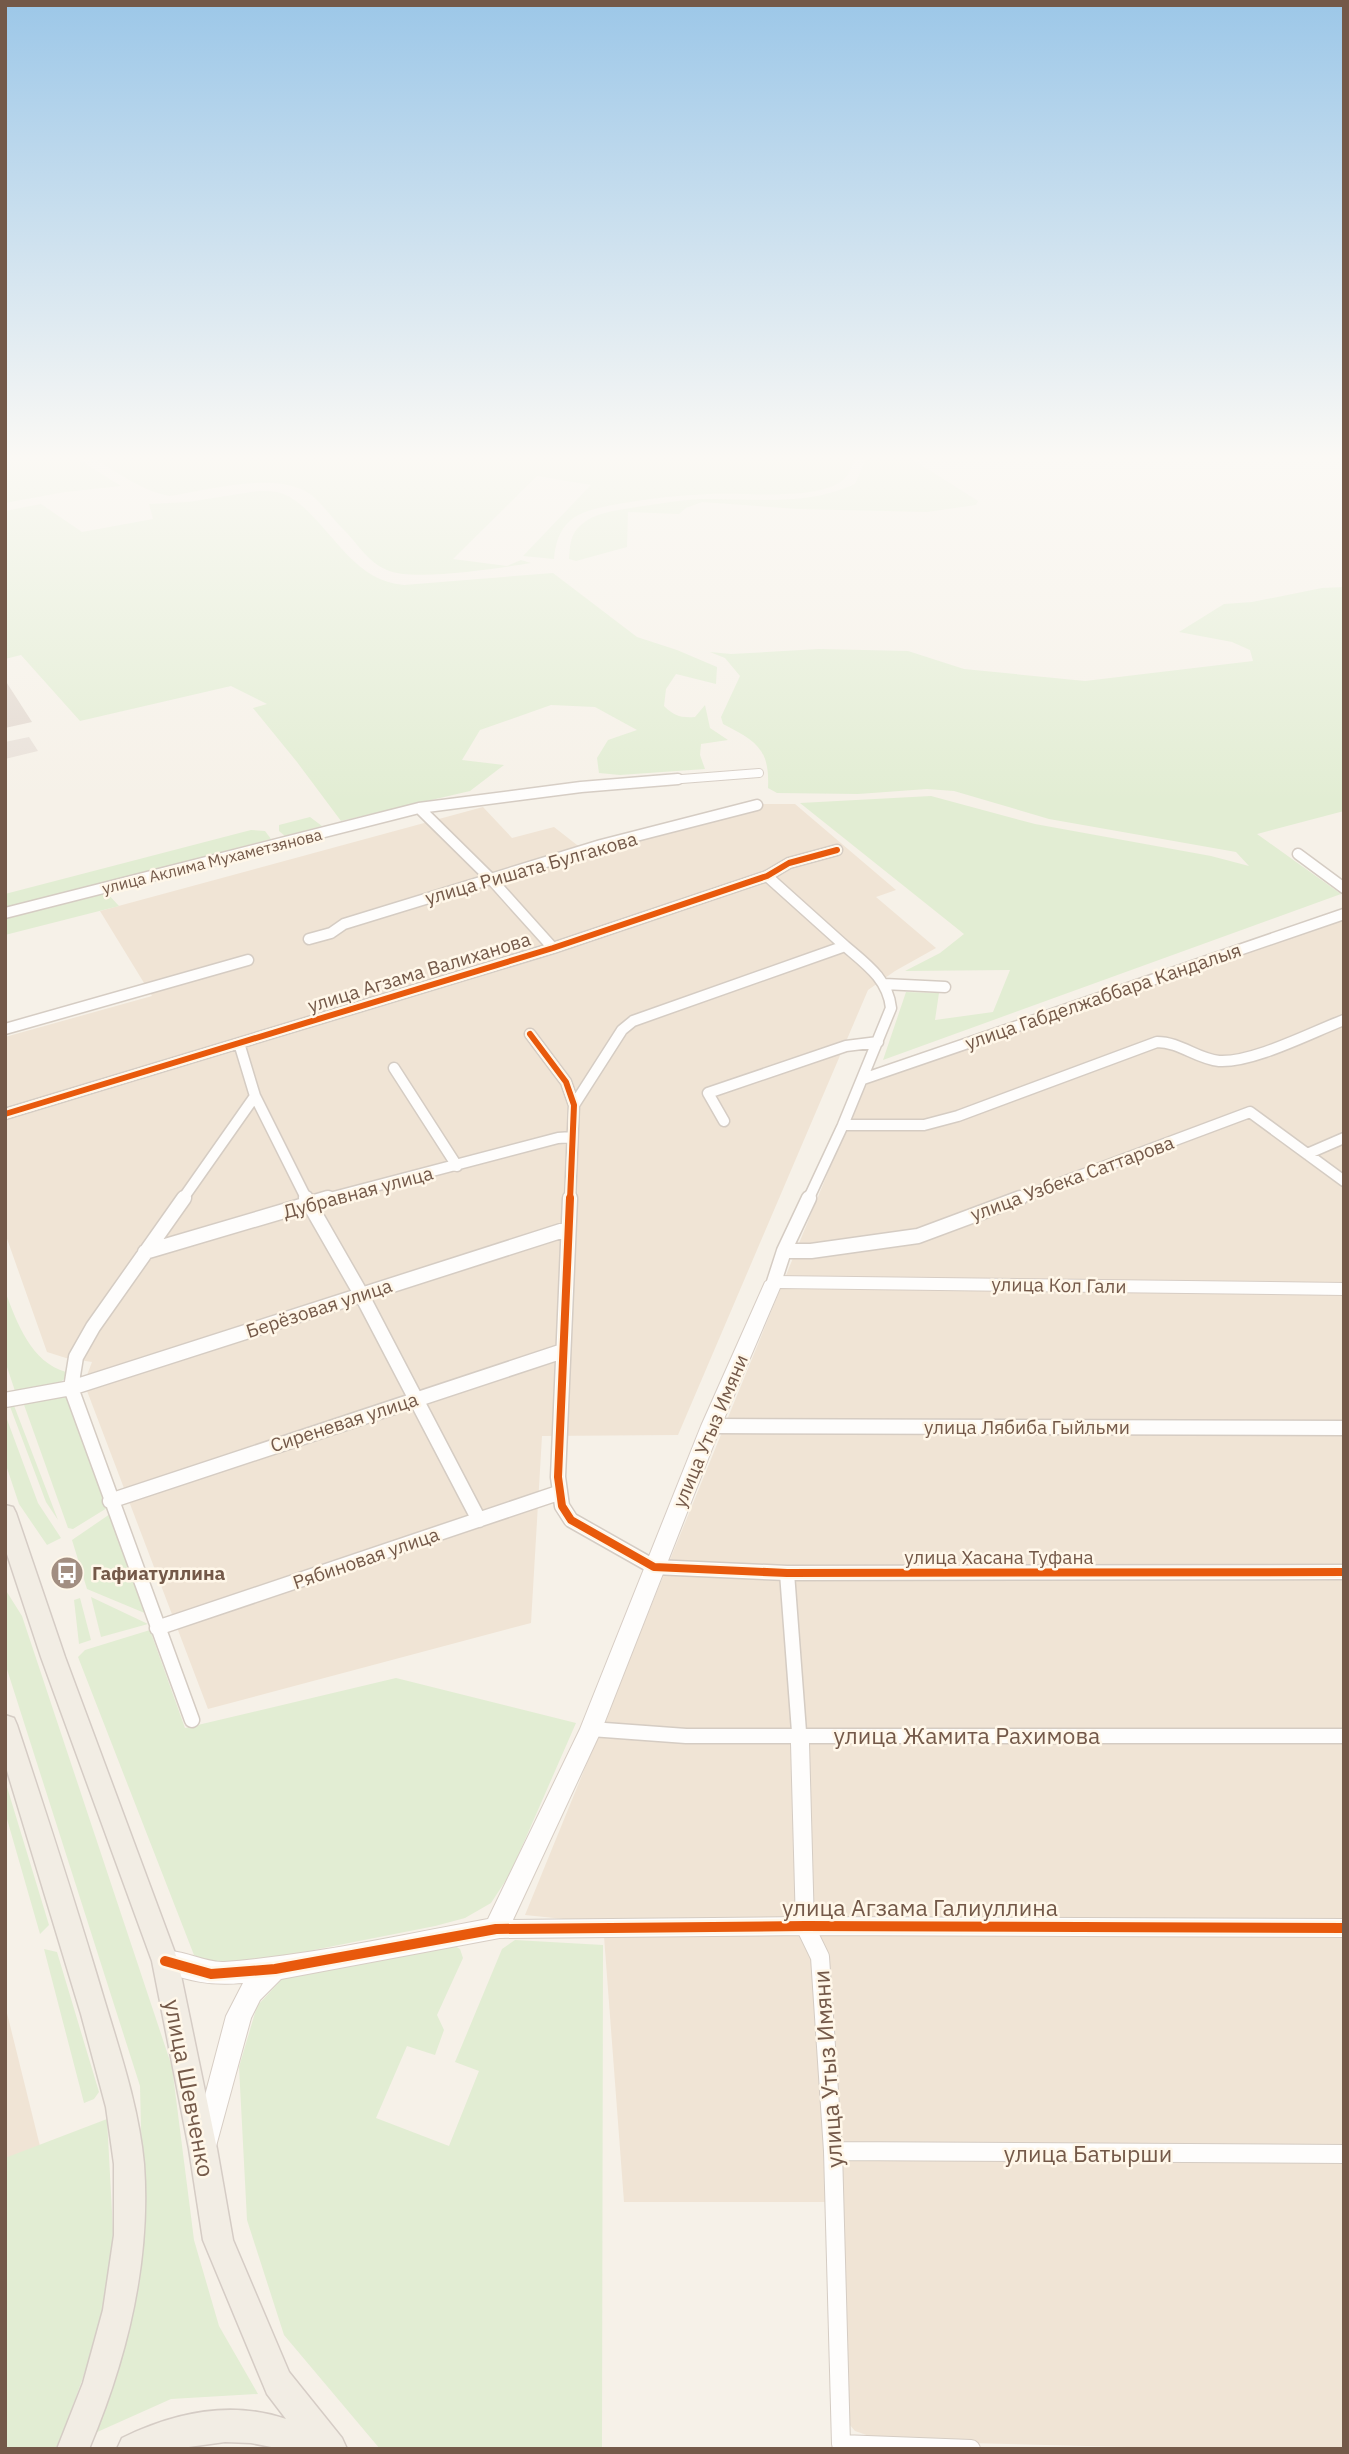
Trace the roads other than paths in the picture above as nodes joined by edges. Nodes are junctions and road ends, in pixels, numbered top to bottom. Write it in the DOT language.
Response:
graph roads {
  1 [pos="759,772"];
  2 [pos="757,805"];
  3 [pos="419,808"];
  4 [pos="837,850"];
  5 [pos="1298,854"];
  6 [pos="767,876"];
  7 [pos="491,879"];
  8 [pos="1344,888"];
  9 [pos="5,914"];
  10 [pos="1344,914"];
  11 [pos="309,939"];
  12 [pos="845,946"];
  13 [pos="553,948"];
  14 [pos="248,960"];
  15 [pos="884,984"];
  16 [pos="944,987"];
  17 [pos="1344,1020"];
  18 [pos="5,1029"];
  19 [pos="530,1034"];
  20 [pos="878,1042"];
  21 [pos="239,1043"];
  22 [pos="394,1068"];
  23 [pos="863,1079"];
  24 [pos="255,1096"];
  25 [pos="574,1105"];
  26 [pos="5,1114"];
  27 [pos="724,1121"];
  28 [pos="843,1125"];
  29 [pos="572,1137"];
  30 [pos="1344,1138"];
  31 [pos="1307,1154"];
  32 [pos="457,1166"];
  33 [pos="1344,1181"];
  34 [pos="309,1203"];
  35 [pos="567,1229"];
  36 [pos="784,1251"];
  37 [pos="145,1252"];
  38 [pos="774,1282"];
  39 [pos="1344,1289"];
  40 [pos="361,1294"];
  41 [pos="563,1351"];
  42 [pos="71,1388"];
  43 [pos="416,1398"];
  44 [pos="5,1400"];
  45 [pos="711,1426"];
  46 [pos="1344,1428"];
  47 [pos="558,1493"];
  48 [pos="110,1501"];
  49 [pos="480,1520"];
  50 [pos="7,1523"];
  51 [pos="654,1567"];
  52 [pos="1344,1572"];
  53 [pos="787,1573"];
  54 [pos="173,1623"];
  55 [pos="156,1628"];
  56 [pos="192,1720"];
  57 [pos="5,1725"];
  58 [pos="591,1729"];
  59 [pos="800,1735"];
  60 [pos="1344,1735"];
  61 [pos="805,1926"];
  62 [pos="1344,1928"];
  63 [pos="496,1929"];
  64 [pos="165,1961"];
  65 [pos="275,1969"];
  66 [pos="203,2149"];
  67 [pos="833,2151"];
  68 [pos="1344,2154"];
  69 [pos="73,2449"];
  70 [pos="133,2449"];
  71 [pos="316,2449"];
  72 [pos="331,2449"];
  73 [pos="971,2449"];
  1 -- 3 [label="street, улица Аклима Мухаметзянова"];
  2 -- 7 [label="street, улица Ришата Булгакова"];
  3 -- 7 [label="street"];
  3 -- 9 [label="street, улица Аклима Мухаметзянова"];
  4 -- 6 [label="street, улица Агзама Валиханова"];
  5 -- 8 [label="street"];
  6 -- 12 [label="street"];
  6 -- 13 [label="street, улица Агзама Валиханова"];
  7 -- 11 [label="street, улица Ришата Булгакова"];
  7 -- 13 [label="street"];
  10 -- 23 [label="street, улица Габделжаббара Кандалыя"];
  12 -- 15 [label="street"];
  12 -- 25 [label="street"];
  13 -- 21 [label="street, улица Агзама Валиханова"];
  14 -- 18 [label="street"];
  15 -- 16 [label="street"];
  15 -- 20 [label="street, улица Утыз Имяни"];
  17 -- 28 [label="street"];
  19 -- 25 [label="street"];
  20 -- 23 [label="street, улица Утыз Имяни"];
  20 -- 27 [label="street"];
  21 -- 24 [label="street"];
  21 -- 26 [label="street, улица Агзама Валиханова"];
  22 -- 32 [label="street"];
  23 -- 28 [label="street, улица Утыз Имяни"];
  24 -- 34 [label="street"];
  24 -- 37 [label="street"];
  25 -- 29 [label="street"];
  28 -- 36 [label="street, улица Утыз Имяни"];
  29 -- 32 [label="street, Дубравная улица"];
  29 -- 35 [label="street"];
  30 -- 31 [label="street"];
  31 -- 33 [label="street"];
  31 -- 36 [label="street, улица Узбека Саттарова"];
  32 -- 34 [label="street, Дубравная улица"];
  34 -- 37 [label="street, Дубравная улица"];
  34 -- 40 [label="street"];
  35 -- 40 [label="street, Берёзовая улица"];
  35 -- 41 [label="street"];
  36 -- 38 [label="street, улица Утыз Имяни"];
  37 -- 42 [label="street"];
  38 -- 39 [label="street, улица Кол Гали"];
  38 -- 45 [label="street, улица Утыз Имяни"];
  40 -- 42 [label="street, Берёзовая улица"];
  40 -- 43 [label="street"];
  41 -- 43 [label="street, Сиреневая улица"];
  41 -- 47 [label="street"];
  42 -- 44 [label="street, Берёзовая улица"];
  42 -- 48 [label="street"];
  43 -- 48 [label="street, Сиреневая улица"];
  43 -- 49 [label="street"];
  45 -- 46 [label="street, улица Лябиба Гыйльми"];
  45 -- 51 [label="street, улица Утыз Имяни"];
  47 -- 49 [label="street, Рябиновая улица"];
  47 -- 51 [label="street"];
  48 -- 55 [label="street"];
  49 -- 54 [label="street, Рябиновая улица"];
  50 -- 64 [label="main road, улица Шевченко"];
  51 -- 53 [label="street, улица Хасана Туфана"];
  51 -- 58 [label="street, улица Утыз Имяни"];
  52 -- 53 [label="street, улица Хасана Туфана"];
  53 -- 59 [label="street, улица Утыз Имяни"];
  54 -- 55 [label="street"];
  55 -- 56 [label="street"];
  57 -- 69 [label="main road"];
  58 -- 59 [label="street, улица Жамита Рахимова"];
  58 -- 63 [label="street, улица Утыз Имяни"];
  59 -- 60 [label="street, улица Жамита Рахимова"];
  59 -- 61 [label="street, улица Утыз Имяни"];
  61 -- 62 [label="street, улица Агзама Галиуллина"];
  61 -- 63 [label="street, улица Агзама Галиуллина"];
  61 -- 67 [label="street, улица Утыз Имяни"];
  63 -- 65 [label="street"];
  64 -- 65 [label="street"];
  64 -- 66 [label="main road, улица Шевченко"];
  65 -- 66 [label="street"];
  66 -- 72 [label="main road, улица Шевченко"];
  67 -- 68 [label="street, улица Батырши"];
  67 -- 73 [label="street, улица Утыз Имяни"];
  70 -- 71 [label="main road"];
}
